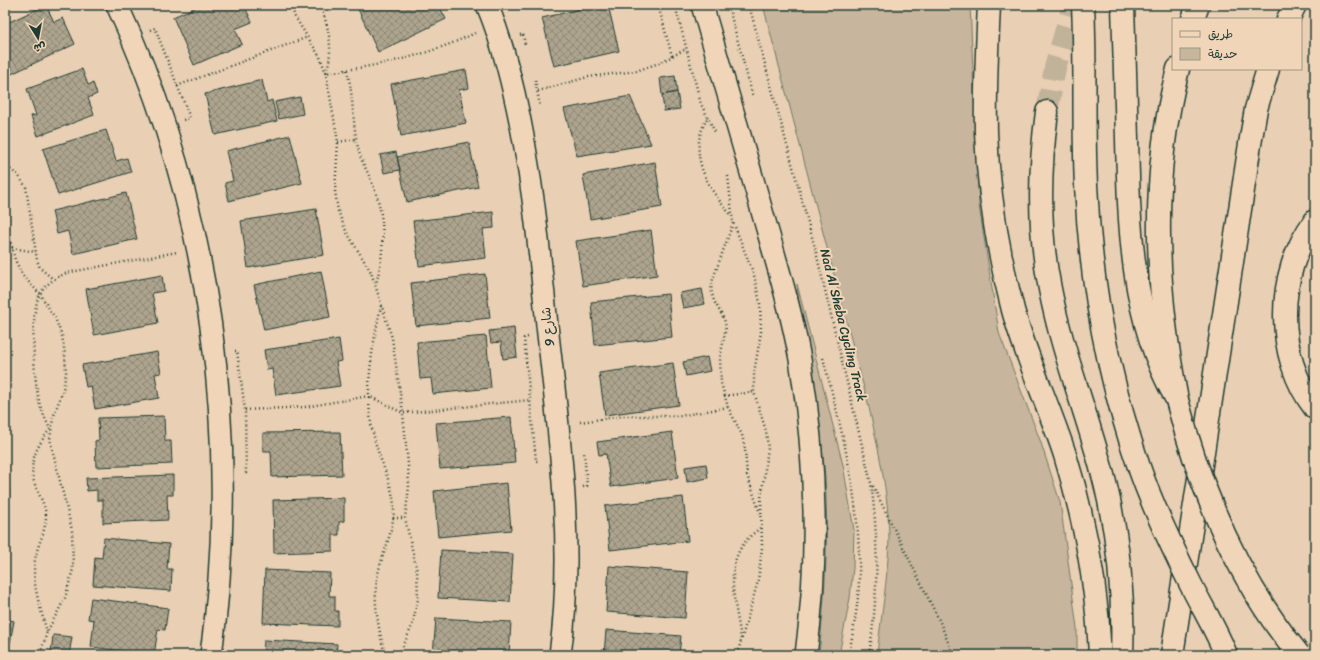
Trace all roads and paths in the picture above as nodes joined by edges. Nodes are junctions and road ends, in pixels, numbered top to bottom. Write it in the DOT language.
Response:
graph roads {
  1 [pos="117,5"];
  2 [pos="291,5"];
  3 [pos="320,5"];
  4 [pos="658,5"];
  5 [pos="675,5"];
  6 [pos="702,5"];
  7 [pos="750,5"];
  8 [pos="989,5"];
  9 [pos="1083,5"];
  10 [pos="1123,5"];
  11 [pos="1198,5"];
  12 [pos="1295,5"];
  13 [pos="490,14"];
  14 [pos="1193,18"];
  15 [pos="1288,18"];
  16 [pos="308,37"];
  17 [pos="686,50"];
  18 [pos="672,56"];
  19 [pos="347,70"];
  20 [pos="1178,70"];
  21 [pos="1268,70"];
  22 [pos="326,73"];
  23 [pos="177,86"];
  24 [pos="538,91"];
  25 [pos="1046,112"];
  26 [pos="707,119"];
  27 [pos="356,139"];
  28 [pos="718,139"];
  29 [pos="338,142"];
  30 [pos="5,158"];
  31 [pos="7,166"];
  32 [pos="728,170"];
  33 [pos="732,216"];
  34 [pos="1315,221"];
  35 [pos="733,222"];
  36 [pos="10,242"];
  37 [pos="5,243"];
  38 [pos="12,248"];
  39 [pos="197,248"];
  40 [pos="36,252"];
  41 [pos="53,278"];
  42 [pos="376,285"];
  43 [pos="40,294"];
  44 [pos="381,305"];
  45 [pos="754,392"];
  46 [pos="369,396"];
  47 [pos="724,396"];
  48 [pos="530,400"];
  49 [pos="1177,400"];
  50 [pos="728,407"];
  51 [pos="1315,408"];
  52 [pos="245,410"];
  53 [pos="403,413"];
  54 [pos="580,422"];
  55 [pos="50,429"];
  56 [pos="871,483"];
  57 [pos="761,514"];
  58 [pos="394,518"];
  59 [pos="405,518"];
  60 [pos="761,526"];
  61 [pos="47,632"];
  62 [pos="741,641"];
  63 [pos="40,655"];
  64 [pos="211,655"];
  65 [pos="385,655"];
  66 [pos="399,655"];
  67 [pos="560,655"];
  68 [pos="737,655"];
  69 [pos="806,655"];
  70 [pos="870,655"];
  71 [pos="953,655"];
  72 [pos="1100,655"];
  73 [pos="1122,655"];
  74 [pos="1172,655"];
  75 [pos="1226,655"];
  76 [pos="1299,655"];
  1 -- 39 [label="street"];
  2 -- 16 [label="path"];
  3 -- 22 [label="path"];
  4 -- 18 [label="path"];
  5 -- 17 [label="path"];
  6 -- 69 [label="street"];
  7 -- 56 [label="path, Nad Al Sheba Cycling Track"];
  8 -- 72 [label="main road"];
  9 -- 75 [label="main road, bridge"];
  10 -- 49 [label="main road"];
  11 -- 14 [label="main road"];
  12 -- 15 [label="main road"];
  13 -- 19 [label="path"];
  13 -- 67 [label="street, شارع 9"];
  16 -- 22 [label="path"];
  16 -- 23 [label="path"];
  17 -- 18 [label="path"];
  17 -- 26 [label="path"];
  18 -- 24 [label="path"];
  19 -- 22 [label="path"];
  19 -- 27 [label="path"];
  20 -- 49 [label="main road"];
  21 -- 74 [label="main road"];
  22 -- 29 [label="path"];
  25 -- 73 [label="main road"];
  26 -- 28 [label="path"];
  26 -- 33 [label="path"];
  27 -- 29 [label="path"];
  27 -- 42 [label="path"];
  29 -- 42 [label="path"];
  30 -- 31 [label="path"];
  31 -- 36 [label="path"];
  31 -- 40 [label="path"];
  32 -- 33 [label="path"];
  33 -- 35 [label="path"];
  34 -- 51 [label="main road"];
  35 -- 45 [label="path"];
  35 -- 47 [label="path"];
  36 -- 37 [label="path"];
  36 -- 38 [label="path"];
  38 -- 40 [label="path"];
  38 -- 43 [label="path"];
  39 -- 41 [label="path"];
  39 -- 64 [label="street"];
  40 -- 41 [label="path"];
  41 -- 43 [label="path"];
  42 -- 44 [label="path"];
  43 -- 55 [label="path"];
  43 -- 55 [label="path"];
  44 -- 46 [label="path"];
  44 -- 53 [label="path"];
  45 -- 47 [label="path"];
  45 -- 57 [label="path"];
  46 -- 52 [label="path"];
  46 -- 53 [label="path"];
  46 -- 58 [label="path"];
  47 -- 50 [label="path"];
  48 -- 53 [label="path"];
  49 -- 76 [label="main road, bridge"];
  50 -- 54 [label="path"];
  50 -- 57 [label="path"];
  53 -- 59 [label="path"];
  55 -- 61 [label="path"];
  55 -- 61 [label="path"];
  56 -- 70 [label="path, Nad Al Sheba Cycling Track"];
  56 -- 71 [label="path"];
  57 -- 60 [label="path"];
  58 -- 59 [label="path"];
  58 -- 65 [label="path"];
  59 -- 66 [label="path"];
  60 -- 62 [label="path"];
  60 -- 62 [label="path"];
  61 -- 63 [label="path"];
  62 -- 68 [label="path"];
}
